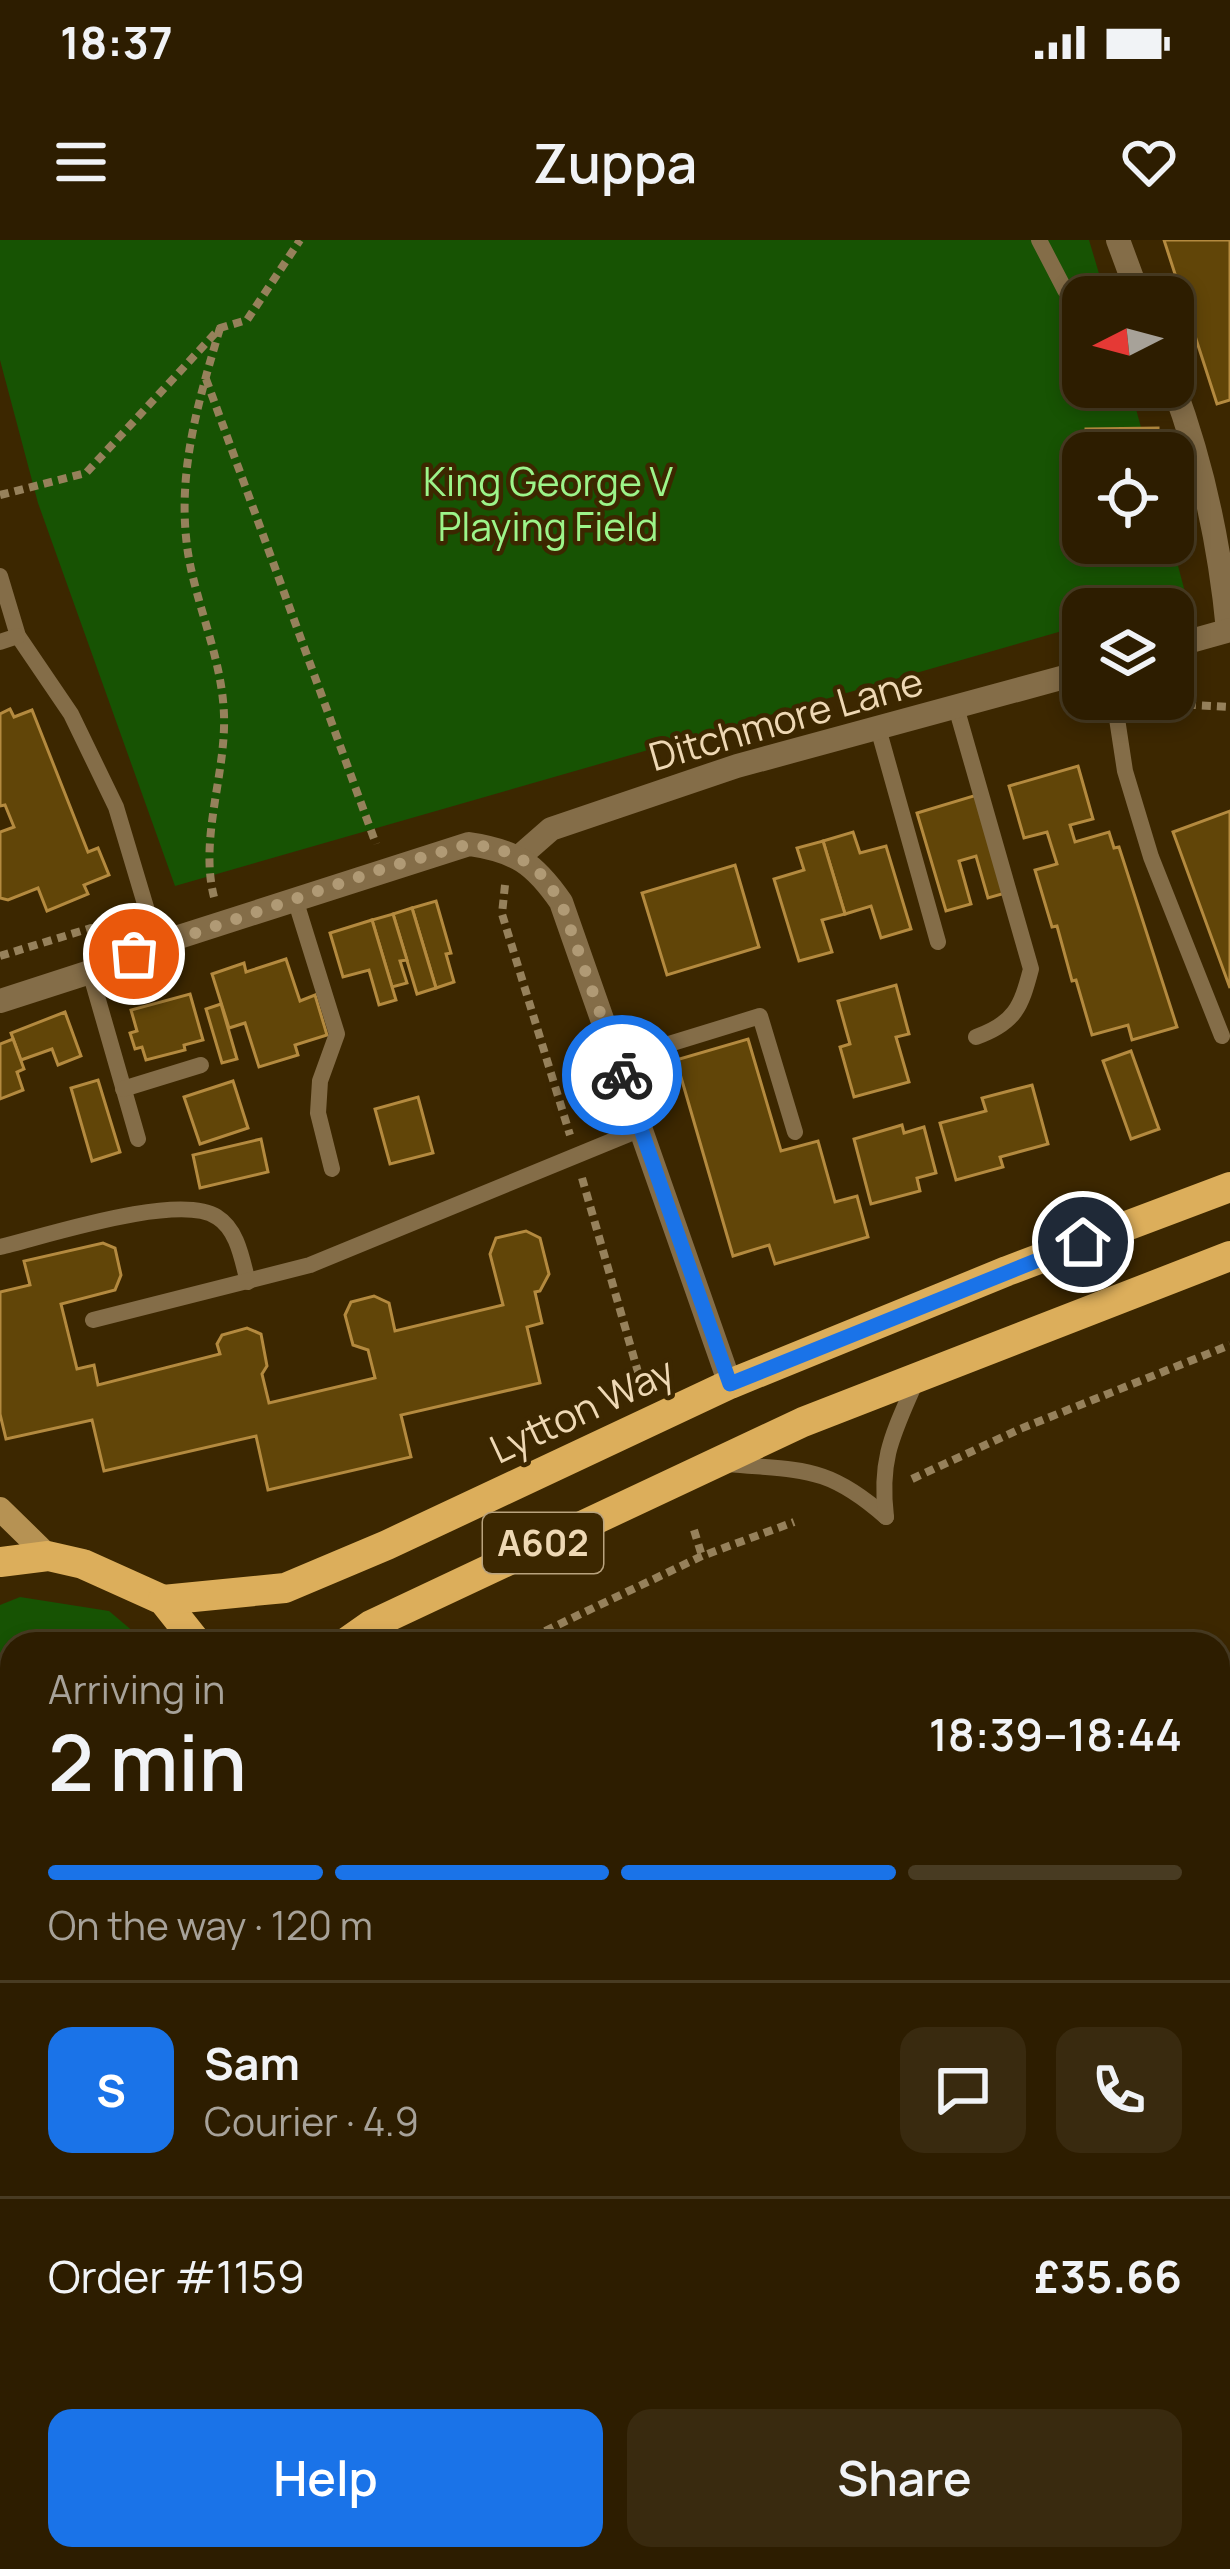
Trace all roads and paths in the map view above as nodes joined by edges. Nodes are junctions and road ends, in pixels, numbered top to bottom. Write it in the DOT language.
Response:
graph roads {
  1 [pos="300,240"];
  2 [pos="1039,240"];
  3 [pos="1118,240"];
  4 [pos="1132,276"];
  5 [pos="1062,284"];
  6 [pos="220,328"];
  7 [pos="206,377"];
  8 [pos="1182,408"];
  9 [pos="0,495"];
  10 [pos="0,576"];
  11 [pos="1229,630"];
  12 [pos="18,636"];
  13 [pos="1194,640"];
  14 [pos="0,642"];
  15 [pos="1062,678"];
  16 [pos="1194,705"];
  17 [pos="956,707"];
  18 [pos="1230,707"];
  19 [pos="1118,720"];
  20 [pos="878,728"];
  21 [pos="519,857"];
  22 [pos="385,868"];
  23 [pos="296,899"];
  24 [pos="220,924"];
  25 [pos="938,942"];
  26 [pos="157,944"];
  27 [pos="0,956"];
  28 [pos="100,968"];
  29 [pos="0,1001"];
  30 [pos="976,1036"];
  31 [pos="1222,1036"];
  32 [pos="617,1060"];
  33 [pos="202,1065"];
  34 [pos="123,1089"];
  35 [pos="641,1129"];
  36 [pos="795,1132"];
  37 [pos="138,1139"];
  38 [pos="572,1142"];
  39 [pos="332,1169"];
  40 [pos="580,1171"];
  41 [pos="1230,1187"];
  42 [pos="0,1247"];
  43 [pos="1230,1256"];
  44 [pos="248,1282"];
  45 [pos="93,1320"];
  46 [pos="1230,1345"];
  47 [pos="638,1372"];
  48 [pos="919,1375"];
  49 [pos="730,1384"];
  50 [pos="717,1462"];
  51 [pos="912,1479"];
  52 [pos="0,1509"];
  53 [pos="794,1522"];
  54 [pos="694,1530"];
  55 [pos="48,1556"];
  56 [pos="702,1556"];
  57 [pos="0,1562"];
  58 [pos="163,1600"];
  59 [pos="188,1632"];
  60 [pos="361,1632"];
  61 [pos="543,1632"];
  1 -- 6 [label="path"];
  2 -- 5 [label="lane"];
  3 -- 4 [label="street"];
  6 -- 7 [label="path"];
  6 -- 9 [label="path"];
  7 -- 22 [label="path"];
  7 -- 24 [label="path"];
  8 -- 11 [label="street"];
  10 -- 12 [label="lane"];
  11 -- 13 [label="street"];
  12 -- 14 [label="lane"];
  12 -- 26 [label="lane"];
  15 -- 17 [label="street, Ditchmore Lane"];
  16 -- 18 [label="path"];
  17 -- 20 [label="street, Ditchmore Lane"];
  17 -- 30 [label="lane"];
  19 -- 31 [label="lane"];
  20 -- 21 [label="street, Ditchmore Lane"];
  20 -- 25 [label="lane"];
  21 -- 22 [label="street"];
  21 -- 32 [label="street"];
  21 -- 38 [label="path"];
  22 -- 23 [label="street"];
  23 -- 24 [label="street"];
  23 -- 39 [label="lane"];
  24 -- 26 [label="street"];
  26 -- 28 [label="street"];
  27 -- 28 [label="path"];
  28 -- 29 [label="street"];
  28 -- 34 [label="lane"];
  32 -- 35 [label="street"];
  32 -- 36 [label="lane"];
  33 -- 34 [label="lane"];
  34 -- 37 [label="lane"];
  35 -- 44 [label="lane"];
  35 -- 49 [label="street"];
  40 -- 47 [label="path"];
  41 -- 49 [label="main road, Lytton Way / A602"];
  42 -- 44 [label="lane"];
  43 -- 48 [label="main road, A602"];
  44 -- 45 [label="lane"];
  46 -- 51 [label="path"];
  48 -- 50 [label="main road, A602"];
  48 -- 50 [label="lane"];
  49 -- 58 [label="main road, Lytton Way / A602"];
  50 -- 60 [label="main road, A602"];
  52 -- 55 [label="street"];
  53 -- 56 [label="path"];
  54 -- 56 [label="path"];
  55 -- 57 [label="main road, Lytton Way / A602"];
  55 -- 58 [label="main road, Lytton Way / A602"];
  56 -- 61 [label="path"];
  58 -- 59 [label="main road, Lytton Way / A602"];
}
